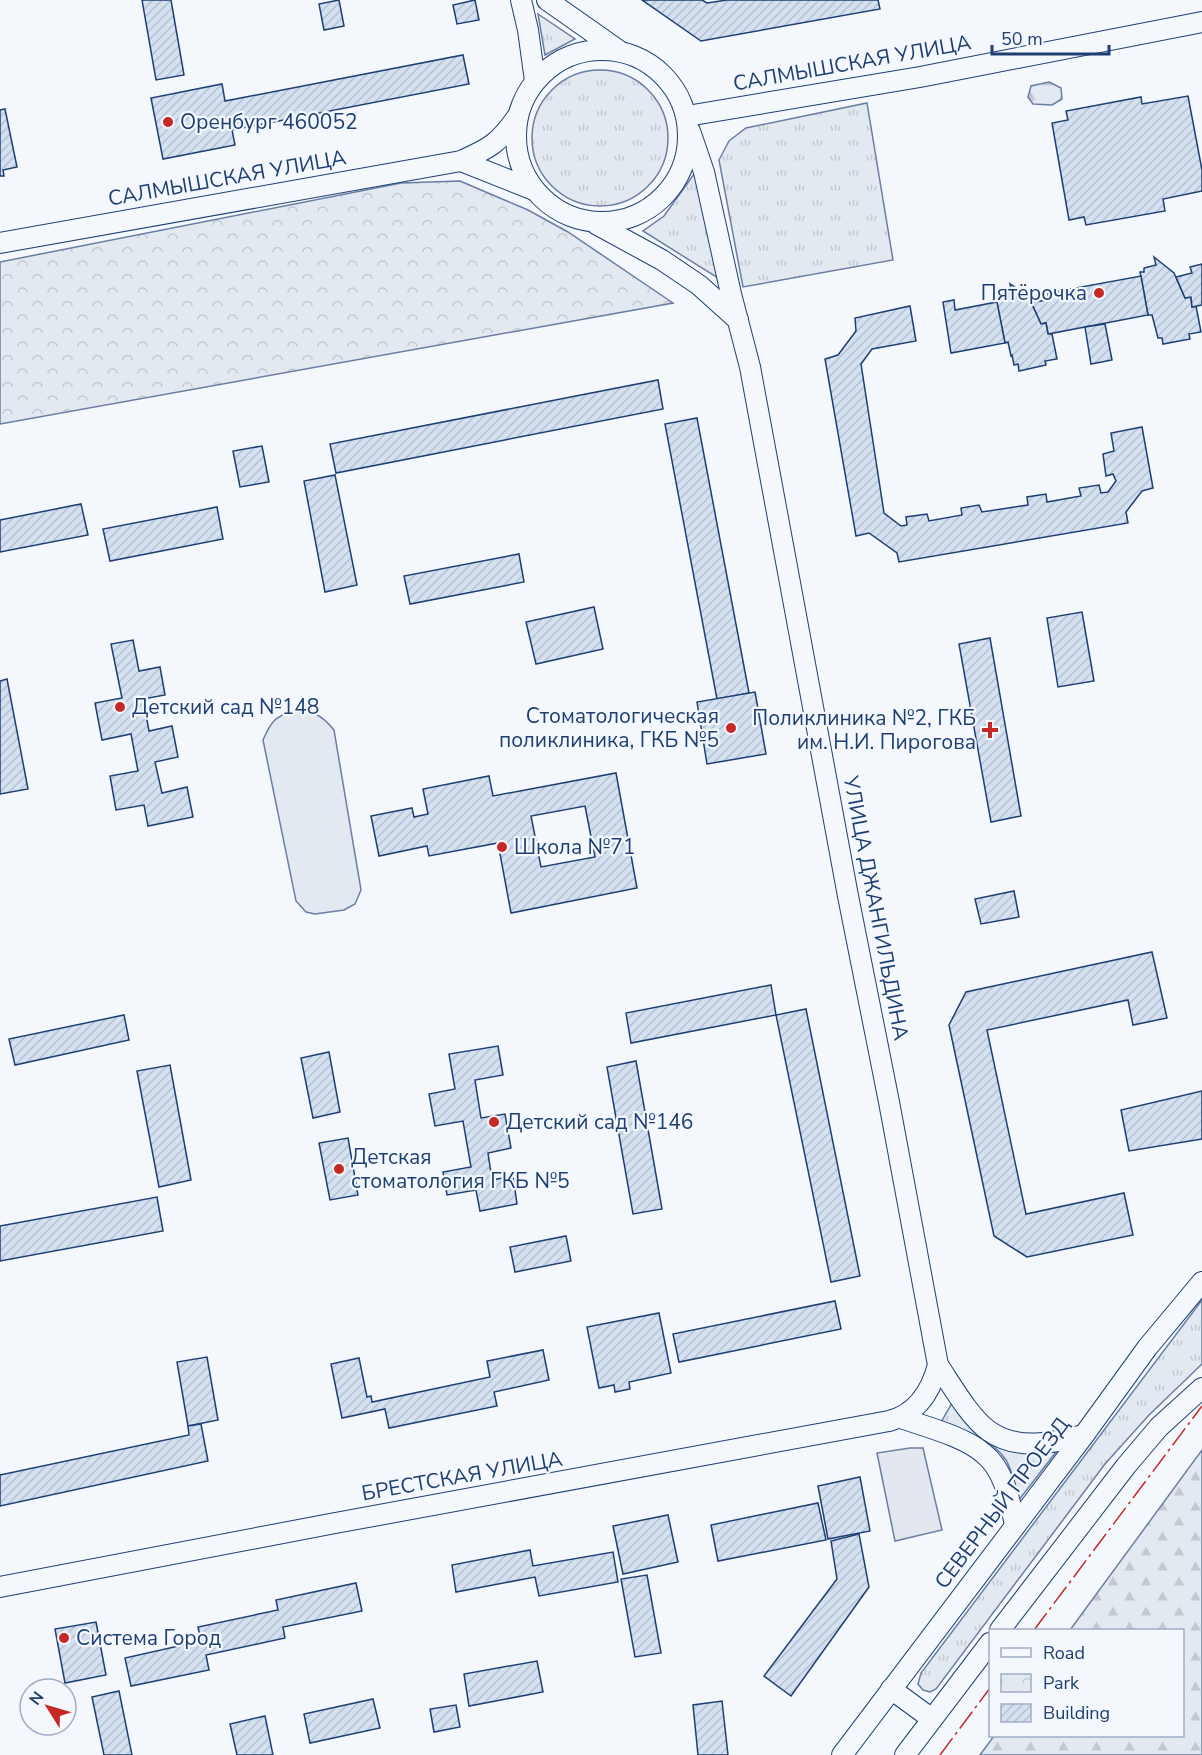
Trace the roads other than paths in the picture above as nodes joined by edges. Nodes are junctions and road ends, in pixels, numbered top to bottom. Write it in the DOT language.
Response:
graph roads {
  1 [pos="521,0"];
  2 [pos="547,0"];
  3 [pos="1202,22"];
  4 [pos="618,50"];
  5 [pos="535,81"];
  6 [pos="518,114"];
  7 [pos="689,124"];
  8 [pos="462,161"];
  9 [pos="534,190"];
  10 [pos="596,224"];
  11 [pos="0,243"];
  12 [pos="738,320"];
  13 [pos="1202,1282"];
  14 [pos="938,1365"];
  15 [pos="1202,1388"];
  16 [pos="901,1418"];
  17 [pos="1084,1435"];
  18 [pos="1015,1525"];
  19 [pos="0,1587"];
  20 [pos="1001,1629"];
  21 [pos="989,1644"];
  22 [pos="891,1689"];
  23 [pos="932,1719"];
  24 [pos="842,1755"];
  25 [pos="905,1755"];
  1 -- 5 [label="main road"];
  2 -- 4 [label="main road"];
  3 -- 7 [label="main road, САЛМЫШСКАЯ УЛИЦА"];
  4 -- 5 [label="main road"];
  4 -- 7 [label="main road"];
  5 -- 6 [label="main road"];
  6 -- 8 [label="main road, САЛМЫШСКАЯ УЛИЦА"];
  6 -- 9 [label="main road"];
  7 -- 10 [label="main road"];
  7 -- 12 [label="main road, УЛИЦА ДЖАНГИЛЬДИНА"];
  8 -- 9 [label="main road"];
  8 -- 11 [label="main road, САЛМЫШСКАЯ УЛИЦА"];
  9 -- 10 [label="main road"];
  10 -- 12 [label="main road"];
  12 -- 14 [label="main road, УЛИЦА ДЖАНГИЛЬДИНА"];
  13 -- 17 [label="main road, СЕВЕРНЫЙ ПРОЕЗД"];
  14 -- 16 [label="main road"];
  14 -- 17 [label="main road"];
  15 -- 20 [label="main road"];
  16 -- 18 [label="main road"];
  16 -- 19 [label="main road, БРЕСТСКАЯ УЛИЦА"];
  17 -- 18 [label="main road, СЕВЕРНЫЙ ПРОЕЗД"];
  18 -- 22 [label="main road, СЕВЕРНЫЙ ПРОЕЗД"];
  21 -- 23 [label="main road"];
  22 -- 23 [label="main road"];
  22 -- 24 [label="main road, СЕВЕРНЫЙ ПРОЕЗД"];
  23 -- 25 [label="main road"];
}
